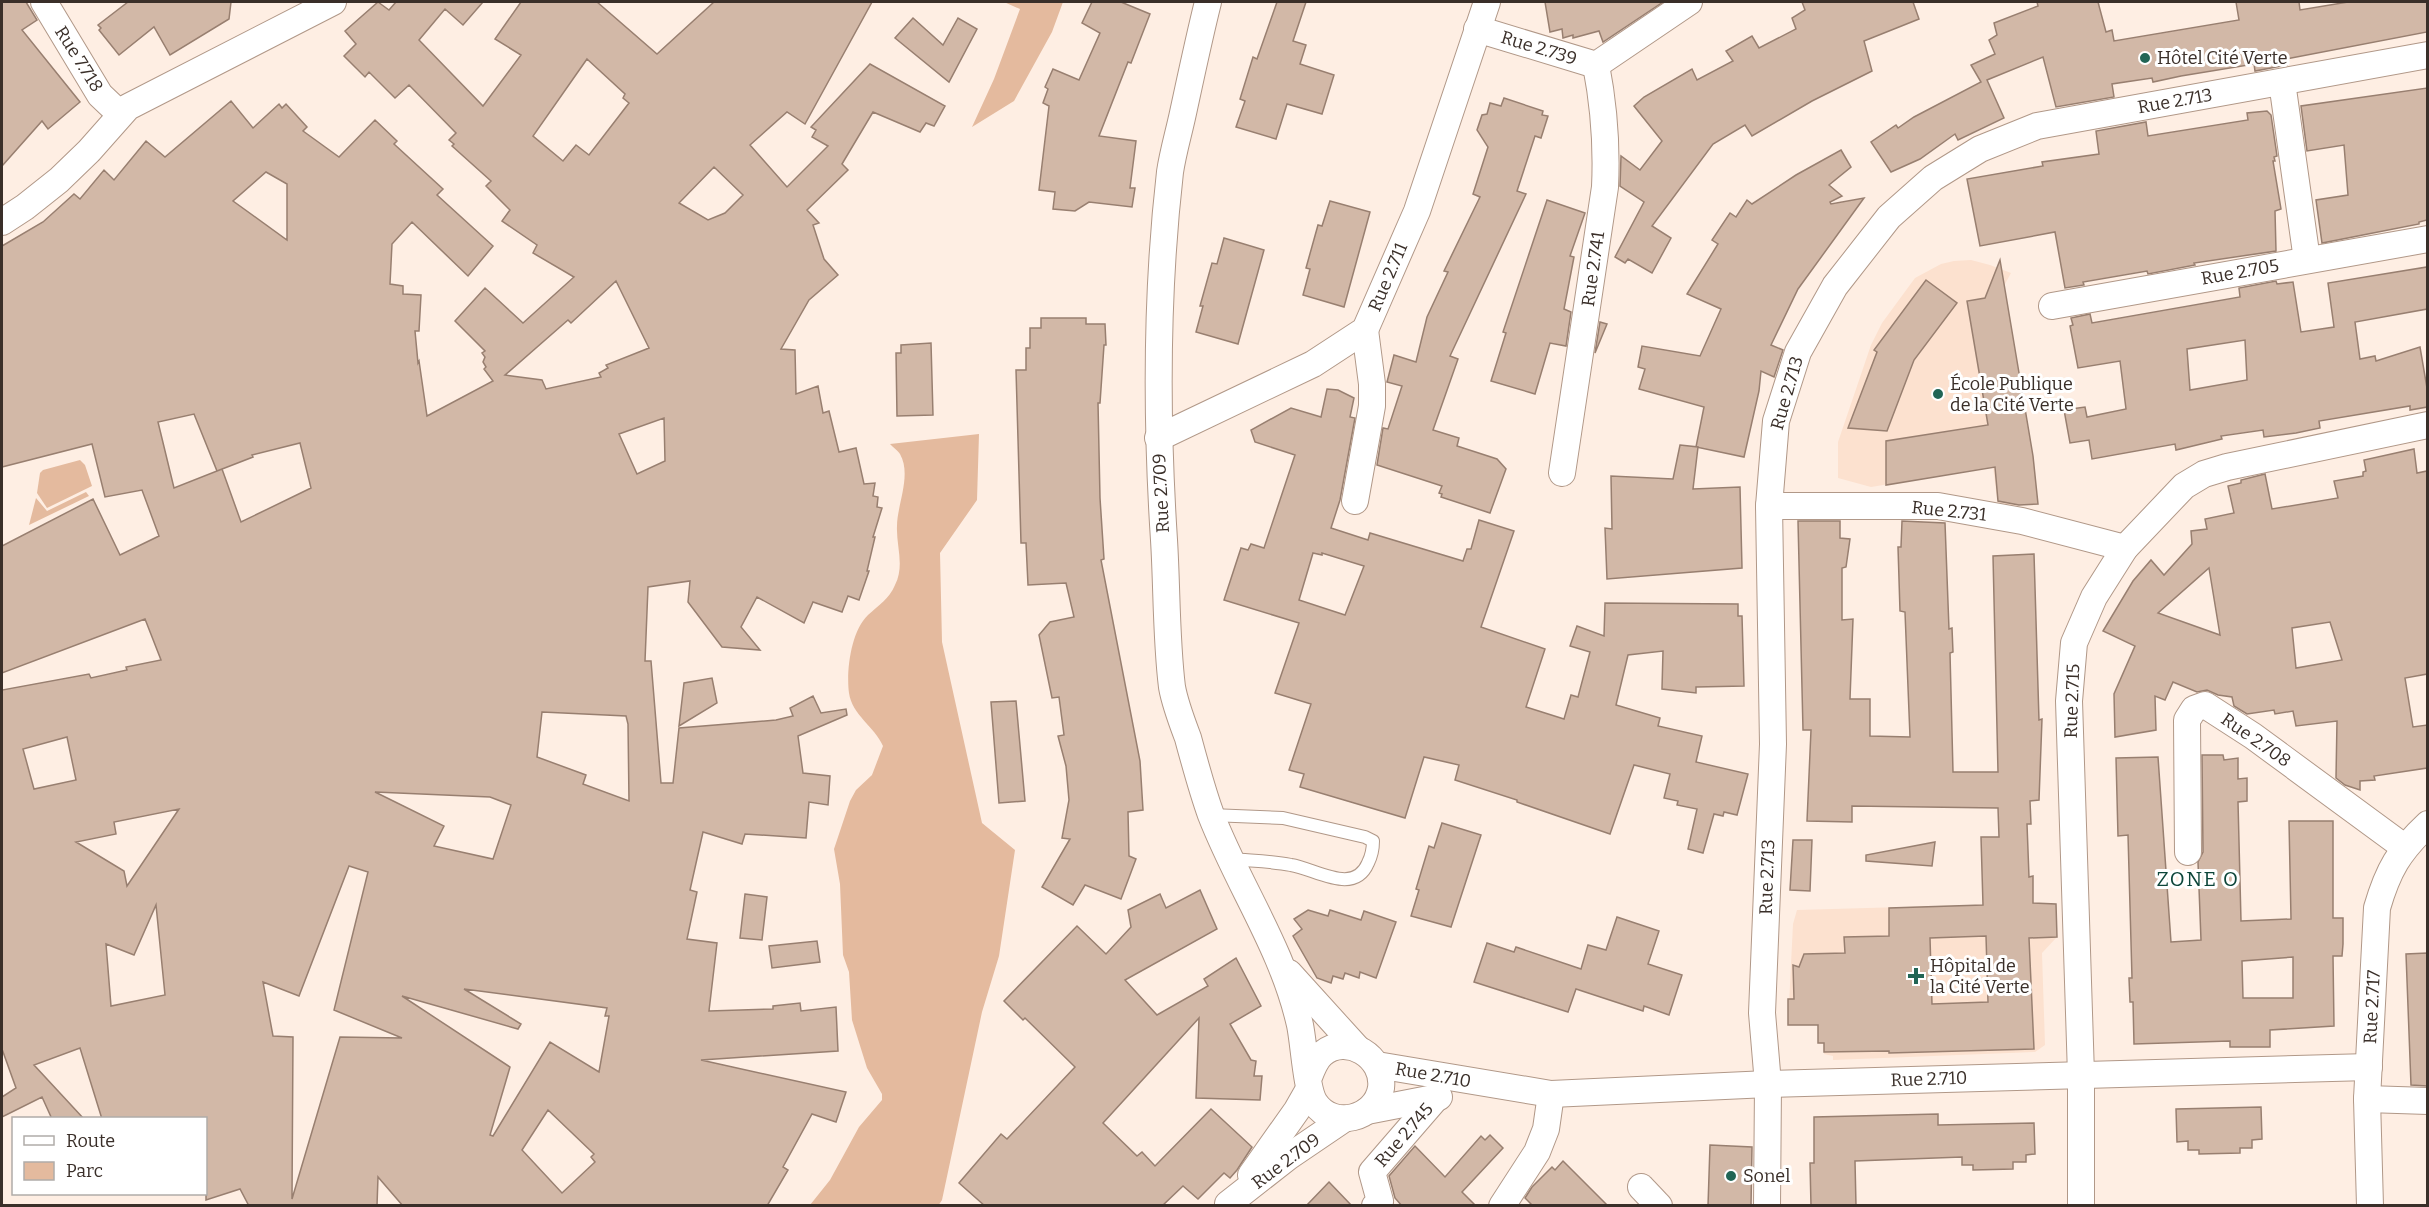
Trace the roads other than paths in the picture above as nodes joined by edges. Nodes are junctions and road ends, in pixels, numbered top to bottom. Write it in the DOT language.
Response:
graph roads {
  1 [pos="44,2"];
  2 [pos="333,2"];
  3 [pos="1208,2"];
  4 [pos="1487,2"];
  5 [pos="1689,2"];
  6 [pos="1477,29"];
  7 [pos="2427,54"];
  8 [pos="1596,65"];
  9 [pos="2282,82"];
  10 [pos="120,114"];
  11 [pos="2,222"];
  12 [pos="2427,239"];
  13 [pos="2307,260"];
  14 [pos="2052,306"];
  15 [pos="1365,330"];
  16 [pos="2427,425"];
  17 [pos="1158,438"];
  18 [pos="1562,473"];
  19 [pos="1355,501"];
  20 [pos="1769,506"];
  21 [pos="2125,548"];
  22 [pos="1211,815"];
  23 [pos="2427,824"];
  24 [pos="2404,847"];
  25 [pos="2188,852"];
  26 [pos="1231,859"];
  27 [pos="1283,966"];
  28 [pos="1357,1048"];
  29 [pos="1377,1065"];
  30 [pos="2369,1066"];
  31 [pos="2081,1075"];
  32 [pos="1311,1076"];
  33 [pos="1768,1084"];
  34 [pos="1489,1085"];
  35 [pos="1551,1094"];
  36 [pos="1436,1098"];
  37 [pos="2367,1099"];
  38 [pos="2427,1101"];
  39 [pos="1356,1115"];
  40 [pos="1641,1187"];
  41 [pos="1228,1205"];
  42 [pos="1375,1206"];
  43 [pos="1502,1206"];
  44 [pos="1659,1206"];
  45 [pos="1767,1206"];
  46 [pos="2081,1206"];
  47 [pos="2370,1206"];
  1 -- 10 [label="street, Rue 7.718"];
  2 -- 10 [label="street"];
  3 -- 17 [label="street, Rue 2.709"];
  4 -- 6 [label="street, Rue 2.711"];
  5 -- 8 [label="street, Rue 2.739"];
  6 -- 8 [label="street, Rue 2.739"];
  6 -- 15 [label="street, Rue 2.711"];
  7 -- 9 [label="street, Rue 2.713"];
  8 -- 18 [label="street, Rue 2.741"];
  9 -- 13 [label="street"];
  9 -- 20 [label="street, Rue 2.713"];
  10 -- 11 [label="street"];
  12 -- 13 [label="street, Rue 2.705"];
  13 -- 14 [label="street, Rue 2.705"];
  15 -- 17 [label="street, Rue 2.711"];
  15 -- 19 [label="street"];
  16 -- 21 [label="street, Rue 2.715"];
  17 -- 22 [label="street, Rue 2.709"];
  20 -- 21 [label="street, Rue 2.731"];
  20 -- 33 [label="street, Rue 2.713"];
  21 -- 31 [label="street, Rue 2.715"];
  22 -- 26 [label="street, Rue 2.709"];
  22 -- 26 [label="lane"];
  23 -- 24 [label="street, Rue 2.717"];
  24 -- 25 [label="street, Rue 2.708"];
  24 -- 30 [label="street, Rue 2.717"];
  26 -- 27 [label="street, Rue 2.709"];
  27 -- 28 [label="street, Rue 2.709"];
  27 -- 32 [label="street, Rue 2.709"];
  28 -- 29 [label="street"];
  28 -- 32 [label="street"];
  29 -- 34 [label="street, Rue 2.710"];
  29 -- 39 [label="street"];
  30 -- 31 [label="street, Rue 2.710"];
  30 -- 37 [label="street, Rue 2.717"];
  31 -- 33 [label="street, Rue 2.710"];
  31 -- 46 [label="street, Rue 2.715"];
  32 -- 39 [label="street"];
  32 -- 41 [label="street, Rue 2.709"];
  33 -- 35 [label="street, Rue 2.710"];
  33 -- 45 [label="street, Rue 2.713"];
  34 -- 35 [label="street, Rue 2.710"];
  34 -- 36 [label="street, Rue 2.710"];
  35 -- 43 [label="street"];
  36 -- 39 [label="street, Rue 2.710"];
  36 -- 42 [label="street, Rue 2.745"];
  37 -- 38 [label="street"];
  37 -- 47 [label="street, Rue 2.717"];
  39 -- 41 [label="street, Rue 2.709"];
  40 -- 44 [label="street"];
}
